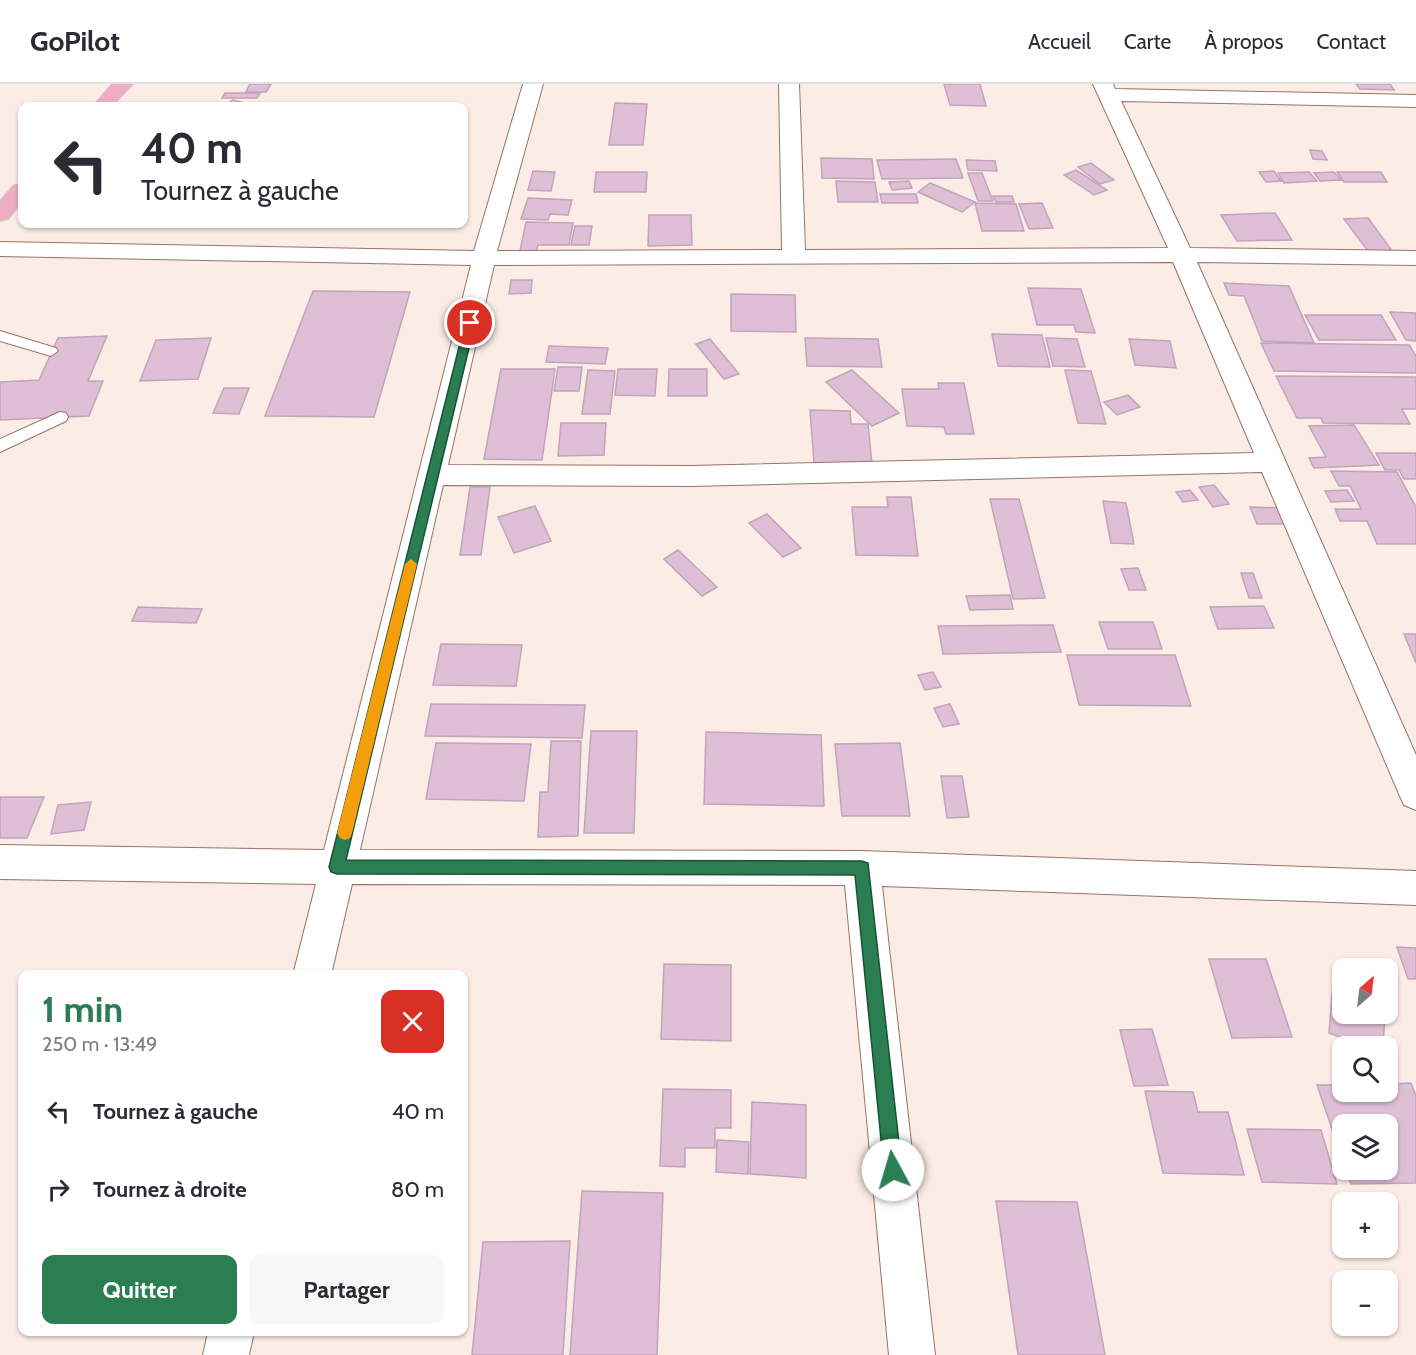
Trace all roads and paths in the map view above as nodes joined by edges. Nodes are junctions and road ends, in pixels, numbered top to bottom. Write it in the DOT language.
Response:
graph roads {
  1 [pos="123,84"];
  2 [pos="533,84"];
  3 [pos="789,84"];
  4 [pos="1106,89"];
  5 [pos="1416,101"];
  6 [pos="106,102"];
  7 [pos="18,194"];
  8 [pos="0,214"];
  9 [pos="0,249"];
  10 [pos="794,255"];
  11 [pos="1182,255"];
  12 [pos="486,258"];
  13 [pos="1416,258"];
  14 [pos="0,336"];
  15 [pos="51,351"];
  16 [pos="60,417"];
  17 [pos="0,446"];
  18 [pos="1272,462"];
  19 [pos="433,475"];
  20 [pos="1416,794"];
  21 [pos="0,862"];
  22 [pos="337,867"];
  23 [pos="862,868"];
  24 [pos="1416,888"];
  25 [pos="313,970"];
  26 [pos="230,1336"];
  27 [pos="226,1355"];
  28 [pos="912,1355"];
  1 -- 6 [label="main road"];
  2 -- 12 [label="street"];
  3 -- 10 [label="street"];
  4 -- 5 [label="street"];
  4 -- 11 [label="street"];
  7 -- 8 [label="main road"];
  9 -- 12 [label="street"];
  10 -- 11 [label="street"];
  10 -- 12 [label="street"];
  11 -- 13 [label="street"];
  11 -- 18 [label="street"];
  12 -- 19 [label="street"];
  14 -- 15 [label="lane"];
  16 -- 17 [label="lane"];
  18 -- 19 [label="street"];
  18 -- 20 [label="street"];
  19 -- 22 [label="street"];
  21 -- 22 [label="street"];
  22 -- 23 [label="street"];
  22 -- 25 [label="street"];
  23 -- 24 [label="street"];
  23 -- 28 [label="street"];
  26 -- 27 [label="street"];
}
